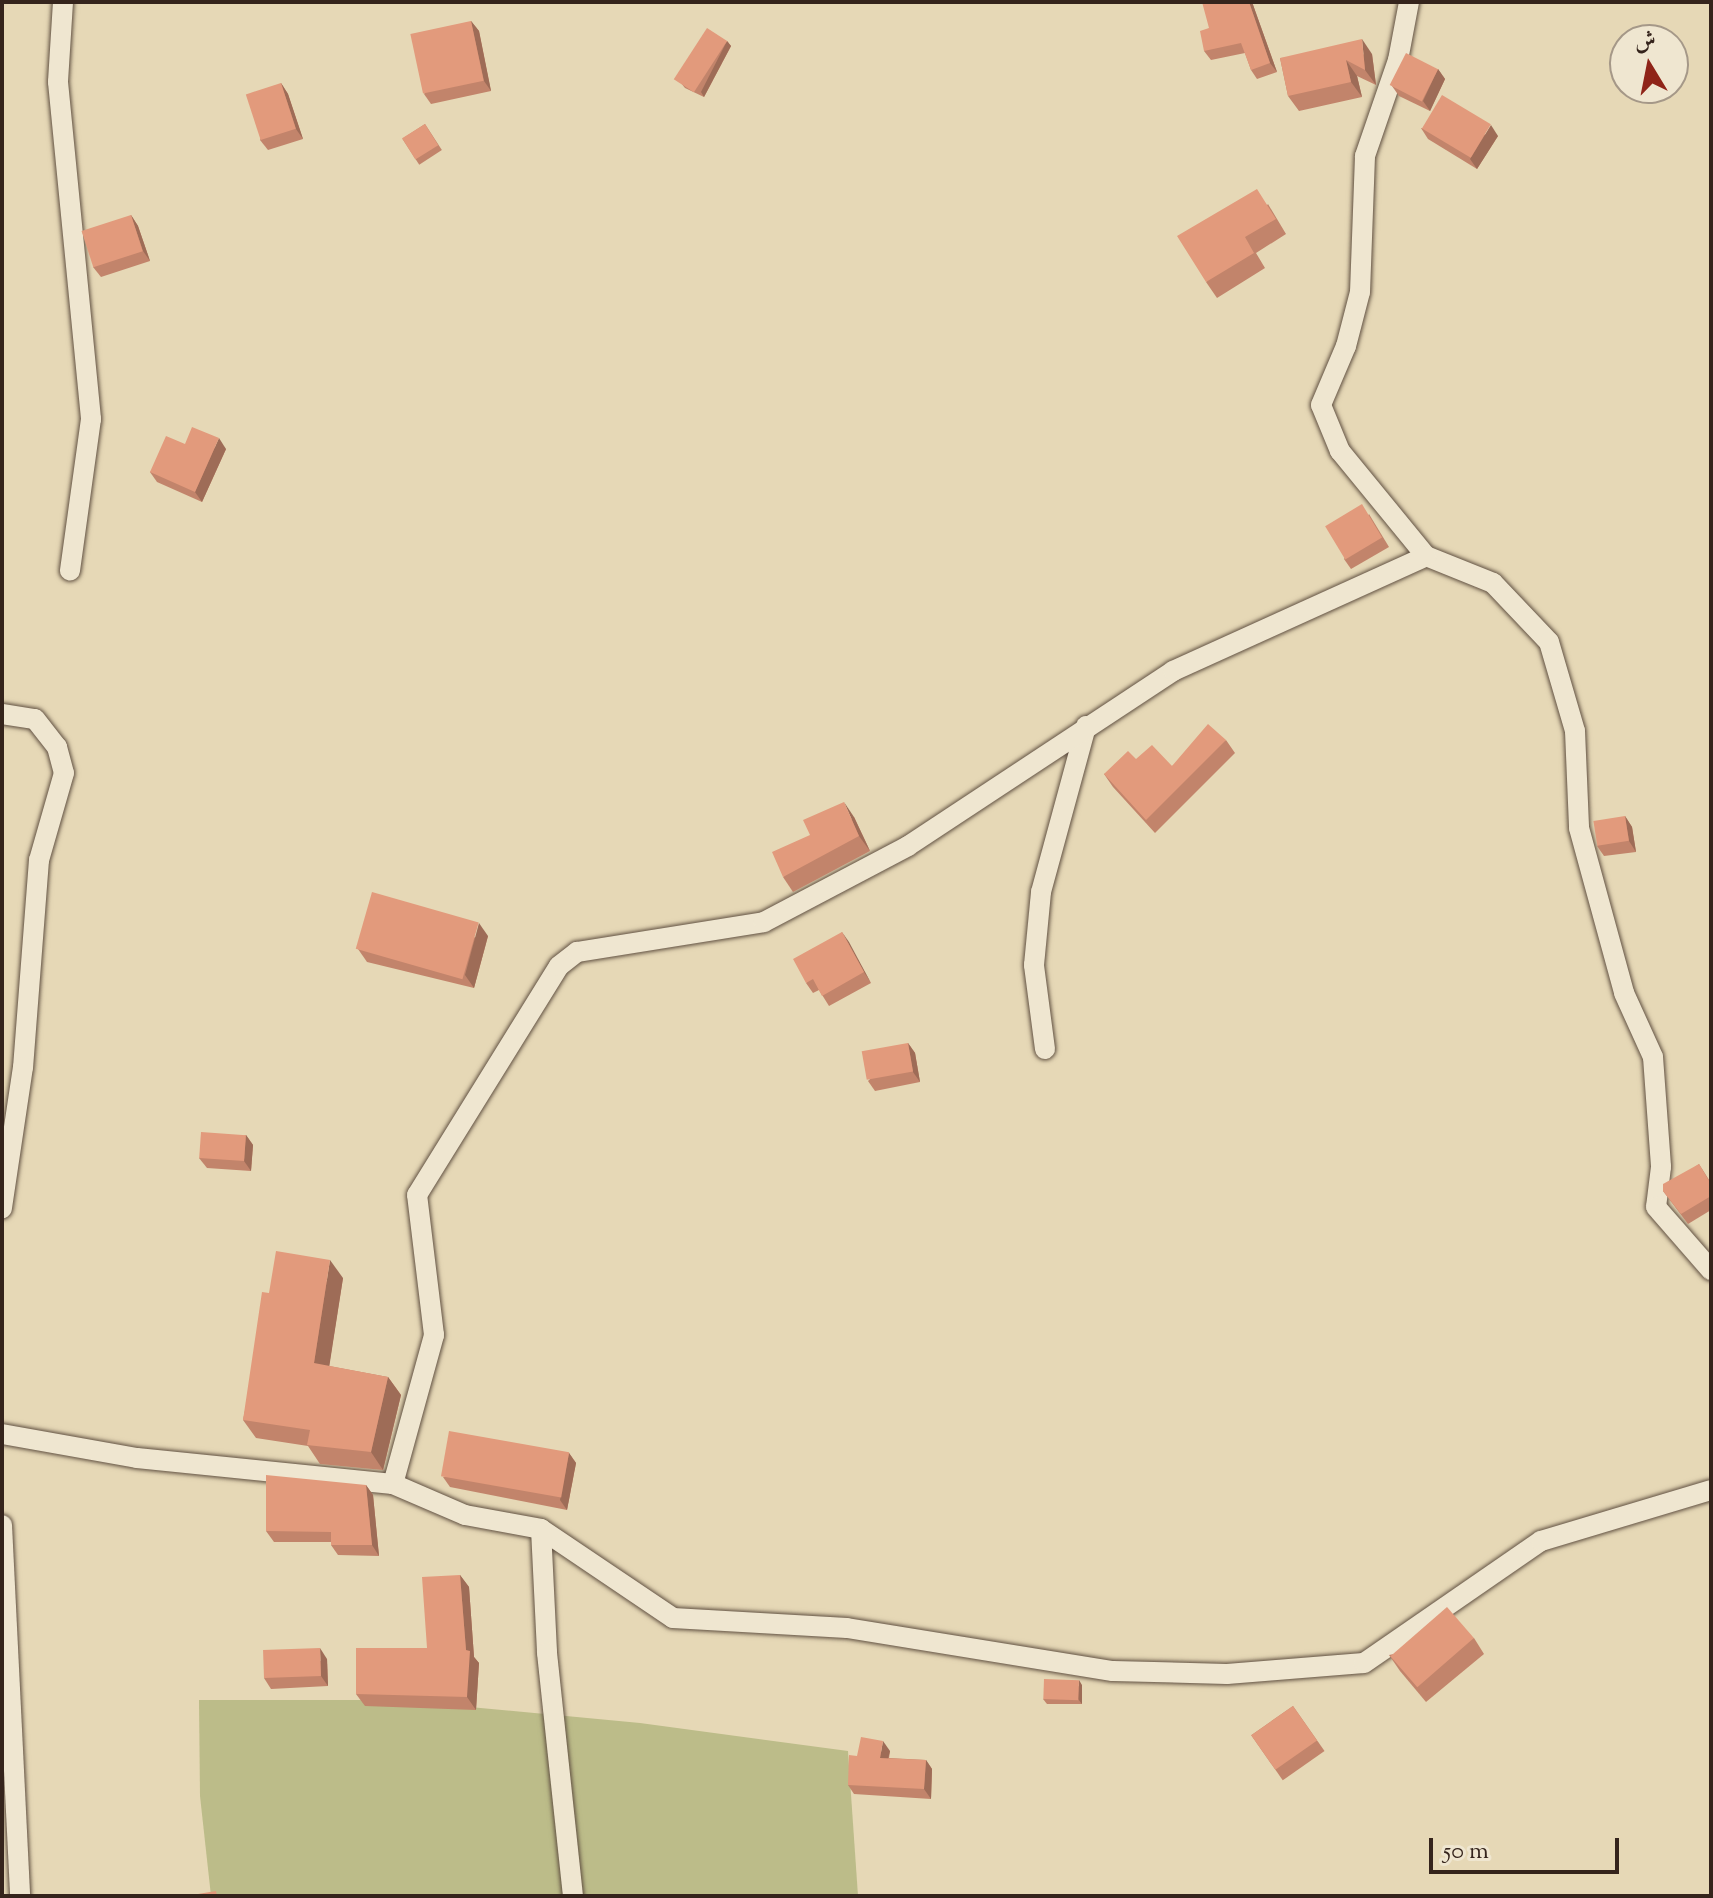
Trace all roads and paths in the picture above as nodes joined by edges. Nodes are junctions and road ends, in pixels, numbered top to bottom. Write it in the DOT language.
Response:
graph roads {
  1 [pos="63,2"];
  2 [pos="1409,2"];
  3 [pos="1426,556"];
  4 [pos="70,571"];
  5 [pos="2,714"];
  6 [pos="1086,726"];
  7 [pos="1045,1049"];
  8 [pos="12,1066"];
  9 [pos="2,1208"];
  10 [pos="1711,1270"];
  11 [pos="2,1434"];
  12 [pos="393,1484"];
  13 [pos="1711,1490"];
  14 [pos="2,1525"];
  15 [pos="541,1529"];
  16 [pos="20,1896"];
  17 [pos="573,1896"];
  1 -- 4 [label="street"];
  2 -- 3 [label="street"];
  3 -- 6 [label="street"];
  3 -- 10 [label="street"];
  5 -- 8 [label="street"];
  6 -- 7 [label="street"];
  6 -- 12 [label="street"];
  8 -- 9 [label="street"];
  11 -- 12 [label="street"];
  12 -- 15 [label="street"];
  13 -- 15 [label="street"];
  14 -- 16 [label="street"];
  15 -- 17 [label="street"];
}
